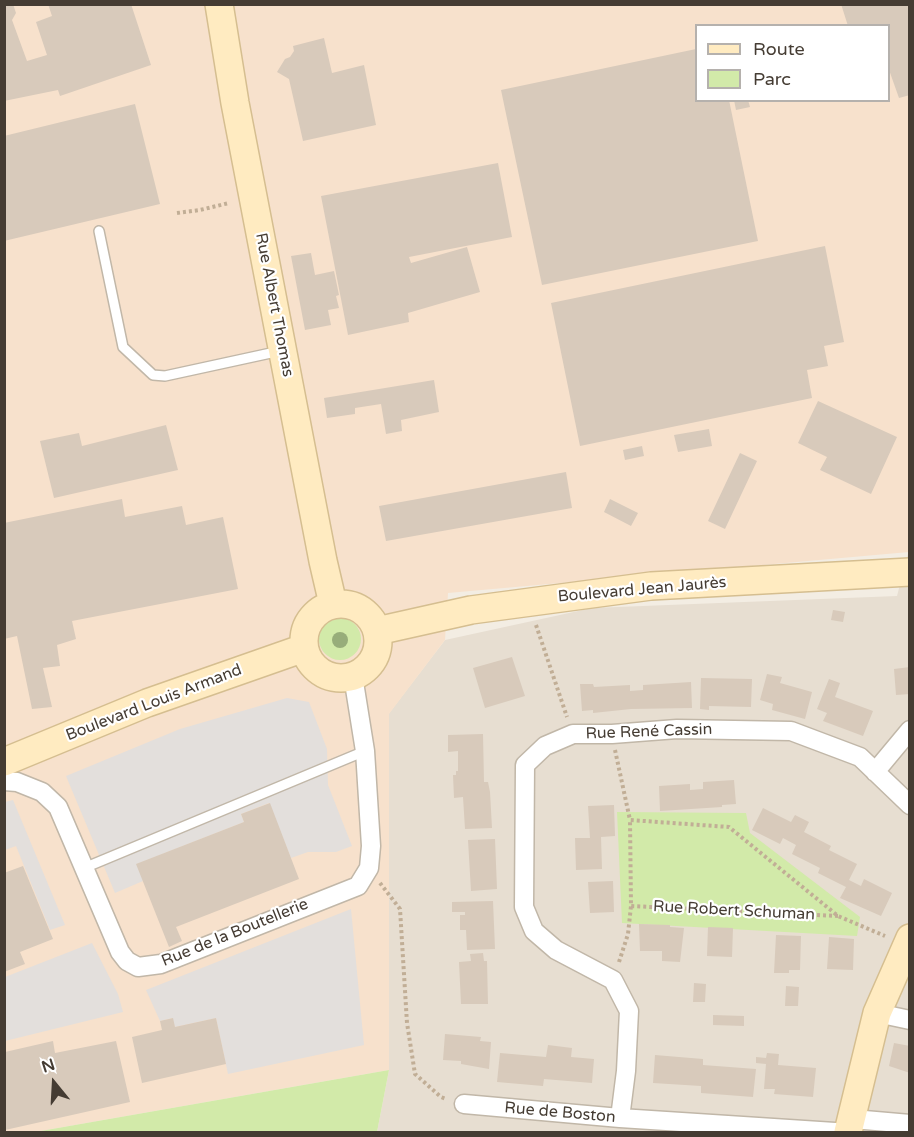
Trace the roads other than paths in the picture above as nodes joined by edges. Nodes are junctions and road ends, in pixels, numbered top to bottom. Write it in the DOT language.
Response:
graph roads {
  1 [pos="219,4"];
  2 [pos="99,231"];
  3 [pos="283,350"];
  4 [pos="909,572"];
  5 [pos="333,604"];
  6 [pos="377,631"];
  7 [pos="304,648"];
  8 [pos="353,676"];
  9 [pos="909,730"];
  10 [pos="366,751"];
  11 [pos="4,762"];
  12 [pos="875,772"];
  13 [pos="4,781"];
  14 [pos="909,805"];
  15 [pos="84,868"];
  16 [pos="908,941"];
  17 [pos="877,1013"];
  18 [pos="909,1020"];
  19 [pos="464,1104"];
  20 [pos="620,1118"];
  21 [pos="909,1124"];
  22 [pos="845,1128"];
  23 [pos="775,1130"];
  1 -- 3 [label="main road, Rue Albert Thomas"];
  2 -- 3 [label="lane"];
  3 -- 5 [label="main road, Rue Albert Thomas"];
  4 -- 6 [label="main road, Boulevard Jean Jaurès"];
  5 -- 6 [label="main road"];
  5 -- 7 [label="main road"];
  6 -- 8 [label="main road"];
  7 -- 8 [label="main road"];
  7 -- 11 [label="main road, Boulevard Louis Armand"];
  8 -- 10 [label="street"];
  9 -- 12 [label="street"];
  10 -- 15 [label="lane"];
  10 -- 15 [label="street, Rue de la Boutellerie"];
  12 -- 14 [label="street, Rue René Cassin"];
  12 -- 20 [label="street, Rue René Cassin"];
  13 -- 15 [label="street, Rue de la Boutellerie"];
  16 -- 17 [label="main road"];
  17 -- 18 [label="street"];
  17 -- 22 [label="main road"];
  19 -- 20 [label="street, Rue de Boston"];
  20 -- 23 [label="street, Rue de Boston"];
  21 -- 22 [label="street, Rue de Boston"];
  22 -- 23 [label="street, Rue de Boston"];
}
